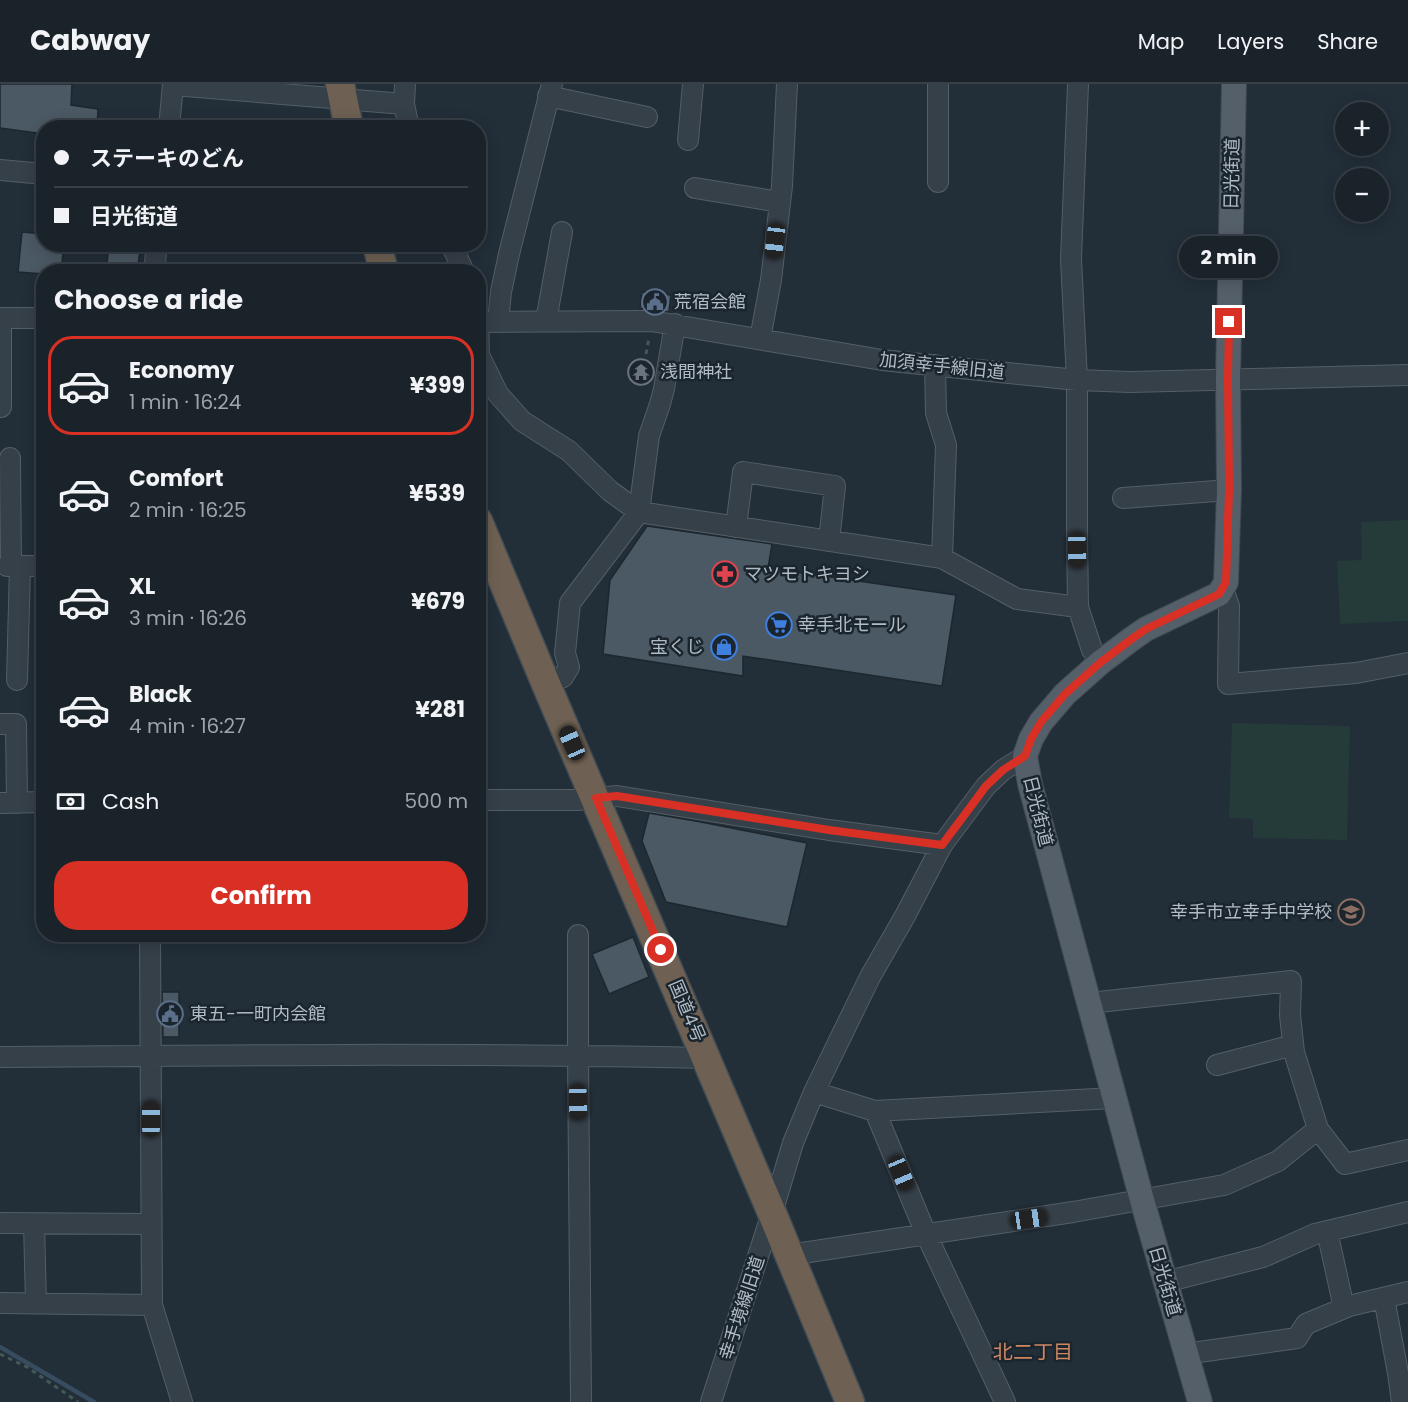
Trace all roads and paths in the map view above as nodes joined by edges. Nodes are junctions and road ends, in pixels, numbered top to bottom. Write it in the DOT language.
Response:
graph roads {
  1 [pos="173,84"];
  2 [pos="405,84"];
  3 [pos="693,84"];
  4 [pos="787,84"];
  5 [pos="937,84"];
  6 [pos="1078,84"];
  7 [pos="1234,84"];
  8 [pos="550,90"];
  9 [pos="341,91"];
  10 [pos="404,104"];
  11 [pos="647,117"];
  12 [pos="170,120"];
  13 [pos="347,120"];
  14 [pos="407,120"];
  15 [pos="688,140"];
  16 [pos="0,170"];
  17 [pos="36,173"];
  18 [pos="938,182"];
  19 [pos="695,188"];
  20 [pos="780,202"];
  21 [pos="562,232"];
  22 [pos="486,317"];
  23 [pos="1,318"];
  24 [pos="36,318"];
  25 [pos="546,321"];
  26 [pos="486,322"];
  27 [pos="675,324"];
  28 [pos="760,339"];
  29 [pos="935,365"];
  30 [pos="486,369"];
  31 [pos="1408,375"];
  32 [pos="1228,378"];
  33 [pos="1077,380"];
  34 [pos="1,407"];
  35 [pos="10,458"];
  36 [pos="1229,490"];
  37 [pos="1123,498"];
  38 [pos="639,512"];
  39 [pos="736,527"];
  40 [pos="829,541"];
  41 [pos="942,558"];
  42 [pos="10,566"];
  43 [pos="36,566"];
  44 [pos="488,567"];
  45 [pos="1223,589"];
  46 [pos="1078,607"];
  47 [pos="1101,662"];
  48 [pos="1408,663"];
  49 [pos="17,681"];
  50 [pos="546,684"];
  51 [pos="0,724"];
  52 [pos="1025,756"];
  53 [pos="596,798"];
  54 [pos="486,800"];
  55 [pos="36,802"];
  56 [pos="8,803"];
  57 [pos="942,845"];
  58 [pos="578,935"];
  59 [pos="150,942"];
  60 [pos="1089,1003"];
  61 [pos="1293,1044"];
  62 [pos="151,1055"];
  63 [pos="578,1055"];
  64 [pos="0,1057"];
  65 [pos="706,1058"];
  66 [pos="1217,1065"];
  67 [pos="814,1092"];
  68 [pos="1114,1098"];
  69 [pos="875,1111"];
  70 [pos="1318,1129"];
  71 [pos="1408,1150"];
  72 [pos="1142,1200"];
  73 [pos="1408,1212"];
  74 [pos="772,1213"];
  75 [pos="0,1223"];
  76 [pos="34,1224"];
  77 [pos="151,1224"];
  78 [pos="1327,1231"];
  79 [pos="926,1234"];
  80 [pos="789,1255"];
  81 [pos="1165,1282"];
  82 [pos="1408,1292"];
  83 [pos="1384,1298"];
  84 [pos="0,1303"];
  85 [pos="36,1303"];
  86 [pos="152,1305"];
  87 [pos="1344,1308"];
  88 [pos="1185,1353"];
  89 [pos="0,1354"];
  90 [pos="78,1402"];
  91 [pos="182,1402"];
  92 [pos="581,1402"];
  93 [pos="711,1402"];
  94 [pos="850,1402"];
  95 [pos="1005,1402"];
  96 [pos="1200,1402"];
  97 [pos="1402,1402"];
  1 -- 9 [label="street"];
  1 -- 12 [label="street"];
  2 -- 10 [label="street"];
  3 -- 15 [label="street"];
  4 -- 20 [label="street"];
  5 -- 18 [label="street"];
  6 -- 33 [label="street"];
  7 -- 32 [label="main road, 日光街道"];
  8 -- 11 [label="street"];
  8 -- 22 [label="street"];
  9 -- 10 [label="street"];
  9 -- 13 [label="highway"];
  10 -- 14 [label="street"];
  16 -- 17 [label="street"];
  19 -- 20 [label="street"];
  20 -- 28 [label="street"];
  21 -- 25 [label="street"];
  23 -- 24 [label="street"];
  23 -- 34 [label="street"];
  25 -- 26 [label="street, 加須幸手線旧道"];
  25 -- 27 [label="street, 加須幸手線旧道"];
  27 -- 28 [label="street, 加須幸手線旧道"];
  27 -- 38 [label="street"];
  28 -- 29 [label="street, 加須幸手線旧道"];
  29 -- 33 [label="street, 加須幸手線旧道"];
  29 -- 41 [label="street"];
  30 -- 38 [label="street"];
  31 -- 32 [label="street, 加須幸手線旧道"];
  32 -- 33 [label="street, 加須幸手線旧道"];
  32 -- 36 [label="main road, 日光街道"];
  33 -- 46 [label="street"];
  35 -- 42 [label="street"];
  36 -- 37 [label="street"];
  36 -- 45 [label="main road, 日光街道"];
  38 -- 39 [label="street"];
  38 -- 50 [label="street"];
  39 -- 40 [label="street"];
  39 -- 40 [label="street"];
  40 -- 41 [label="street"];
  41 -- 46 [label="street"];
  42 -- 43 [label="street"];
  42 -- 49 [label="street"];
  44 -- 50 [label="highway, 国道4号"];
  45 -- 47 [label="main road, 日光街道"];
  45 -- 48 [label="street"];
  46 -- 47 [label="street"];
  47 -- 52 [label="main road, 日光街道"];
  50 -- 53 [label="highway, 国道4号"];
  51 -- 56 [label="street"];
  52 -- 57 [label="street, 幸手境線旧道"];
  52 -- 60 [label="main road, 日光街道"];
  53 -- 54 [label="street"];
  53 -- 57 [label="street"];
  53 -- 65 [label="highway, 国道4号"];
  55 -- 56 [label="street"];
  57 -- 67 [label="street, 幸手境線旧道"];
  58 -- 63 [label="street"];
  59 -- 62 [label="street"];
  60 -- 61 [label="street"];
  60 -- 68 [label="main road, 日光街道"];
  61 -- 66 [label="street"];
  61 -- 70 [label="street"];
  62 -- 63 [label="street"];
  62 -- 64 [label="street"];
  62 -- 77 [label="street"];
  63 -- 65 [label="street"];
  63 -- 92 [label="street"];
  65 -- 74 [label="highway, 国道4号"];
  67 -- 69 [label="street"];
  67 -- 74 [label="street, 幸手境線旧道"];
  68 -- 69 [label="street"];
  68 -- 72 [label="main road, 日光街道"];
  69 -- 79 [label="street"];
  70 -- 71 [label="street"];
  70 -- 72 [label="street"];
  72 -- 79 [label="street"];
  72 -- 81 [label="main road, 日光街道"];
  73 -- 78 [label="street"];
  74 -- 80 [label="highway, 国道4号"];
  74 -- 93 [label="street, 幸手境線旧道"];
  75 -- 76 [label="street"];
  76 -- 77 [label="street"];
  76 -- 85 [label="street"];
  77 -- 86 [label="street"];
  78 -- 81 [label="street"];
  78 -- 87 [label="street"];
  79 -- 80 [label="street"];
  79 -- 95 [label="street"];
  80 -- 94 [label="highway, 国道4号"];
  81 -- 88 [label="main road, 日光街道"];
  82 -- 83 [label="street"];
  83 -- 87 [label="street"];
  83 -- 97 [label="street"];
  84 -- 85 [label="street"];
  85 -- 86 [label="street"];
  86 -- 91 [label="street"];
  87 -- 88 [label="street"];
  88 -- 96 [label="main road, 日光街道"];
  89 -- 90 [label="path"];
}
